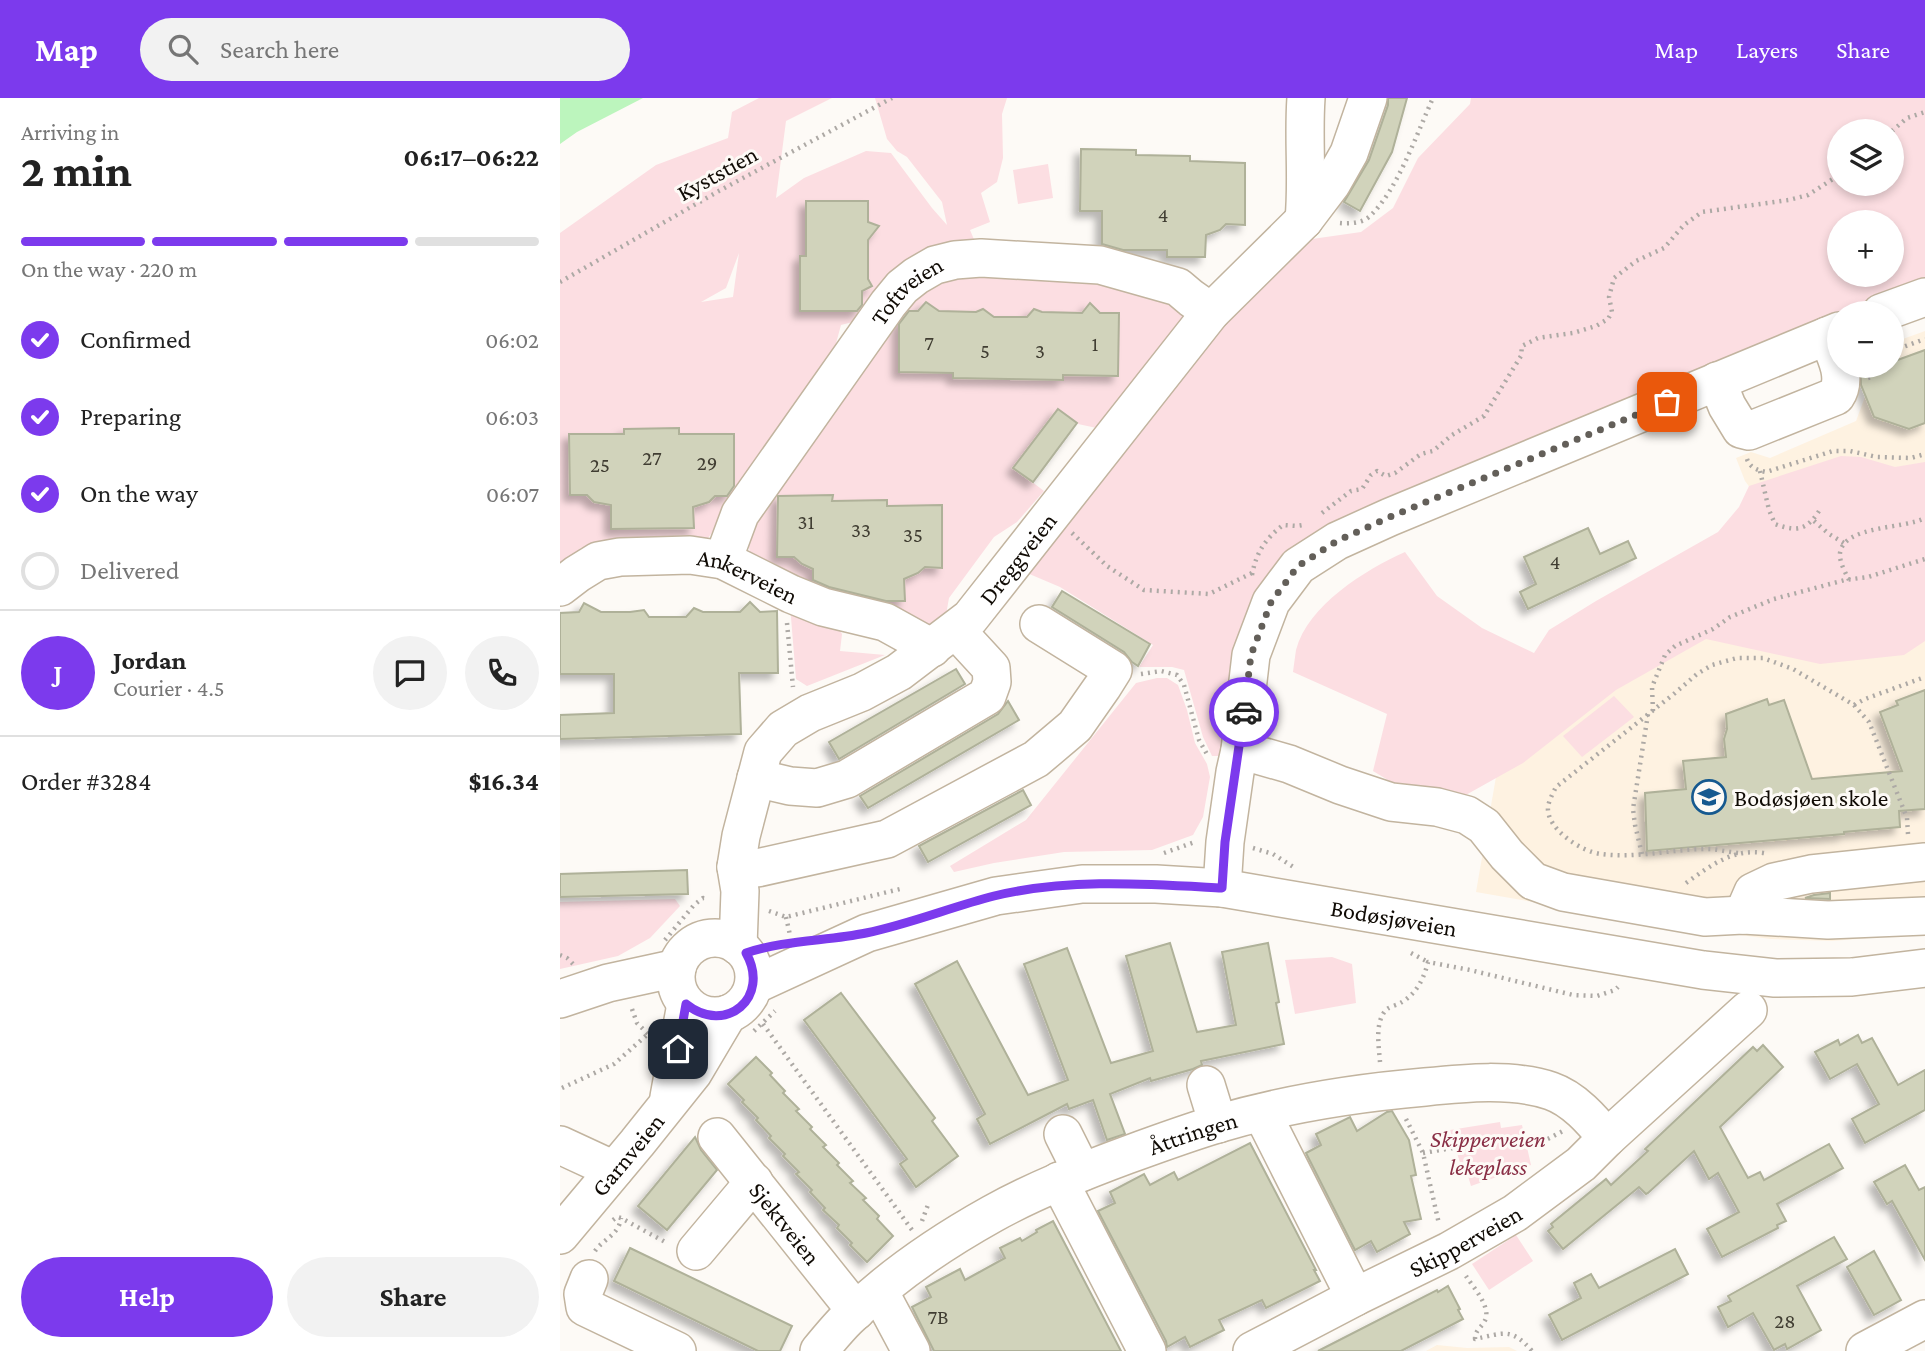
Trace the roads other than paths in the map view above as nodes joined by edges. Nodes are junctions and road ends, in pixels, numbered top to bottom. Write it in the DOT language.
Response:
graph roads {
  1 [pos="1306,98"];
  2 [pos="1368,98"];
  3 [pos="1301,223"];
  4 [pos="1925,297"];
  5 [pos="1904,305"];
  6 [pos="1211,312"];
  7 [pos="1827,336"];
  8 [pos="1841,378"];
  9 [pos="1717,382"];
  10 [pos="723,560"];
  11 [pos="560,587"];
  12 [pos="1039,624"];
  13 [pos="944,639"];
  14 [pos="1225,756"];
  15 [pos="756,778"];
  16 [pos="1917,850"];
  17 [pos="736,867"];
  18 [pos="1222,888"];
  19 [pos="1743,915"];
  20 [pos="1925,916"];
  21 [pos="745,965"];
  22 [pos="1925,968"];
  23 [pos="682,990"];
  24 [pos="565,998"];
  25 [pos="1748,1010"];
  26 [pos="740,1023"];
  27 [pos="1206,1085"];
  28 [pos="668,1105"];
  29 [pos="1262,1113"];
  30 [pos="1218,1124"];
  31 [pos="1063,1134"];
  32 [pos="717,1136"];
  33 [pos="1607,1138"];
  34 [pos="560,1145"];
  35 [pos="614,1170"];
  36 [pos="1070,1176"];
  37 [pos="754,1182"];
  38 [pos="560,1235"];
  39 [pos="696,1251"];
  40 [pos="589,1279"];
  41 [pos="1355,1297"];
  42 [pos="868,1301"];
  43 [pos="1925,1319"];
  44 [pos="677,1351"];
  45 [pos="819,1351"];
  46 [pos="911,1351"];
  47 [pos="1147,1351"];
  48 [pos="1252,1351"];
  49 [pos="1865,1351"];
  1 -- 3 [label="street"];
  2 -- 3 [label="street, Dreggveien"];
  3 -- 6 [label="street, Dreggveien"];
  4 -- 5 [label="street"];
  6 -- 10 [label="street, Toftveien"];
  6 -- 13 [label="street, Dreggveien"];
  7 -- 9 [label="street"];
  8 -- 9 [label="street"];
  9 -- 14 [label="street"];
  10 -- 11 [label="street, Ankerveien"];
  10 -- 13 [label="street, Ankerveien"];
  12 -- 17 [label="street"];
  13 -- 15 [label="street, Dreggveien"];
  13 -- 15 [label="street, Ankerveien"];
  14 -- 18 [label="street"];
  14 -- 19 [label="street"];
  15 -- 17 [label="street, Dreggveien"];
  16 -- 19 [label="street"];
  17 -- 21 [label="street, Dreggveien"];
  18 -- 21 [label="street, Bodøsjøveien"];
  18 -- 22 [label="street, Bodøsjøveien"];
  19 -- 20 [label="street"];
  21 -- 23 [label="street, Bodøsjøveien"];
  21 -- 26 [label="street, Bodøsjøveien"];
  23 -- 24 [label="street"];
  23 -- 26 [label="street"];
  23 -- 28 [label="street, Garnveien"];
  25 -- 33 [label="street, Skipperveien"];
  26 -- 28 [label="street, Garnveien"];
  27 -- 30 [label="street"];
  28 -- 35 [label="street, Garnveien"];
  29 -- 30 [label="street, Åttringen"];
  29 -- 33 [label="street, Åttringen"];
  29 -- 41 [label="street"];
  30 -- 36 [label="street, Åttringen"];
  31 -- 36 [label="street"];
  32 -- 37 [label="street, Sjektveien"];
  33 -- 41 [label="street, Skipperveien"];
  34 -- 35 [label="street"];
  35 -- 38 [label="street, Garnveien"];
  36 -- 42 [label="street, Åttringen"];
  36 -- 47 [label="street"];
  37 -- 39 [label="street"];
  37 -- 42 [label="street, Sjektveien"];
  40 -- 44 [label="street"];
  41 -- 48 [label="street, Skipperveien"];
  42 -- 45 [label="street, Åttringen"];
  42 -- 46 [label="street, Sjektveien"];
  43 -- 49 [label="street"];
}
